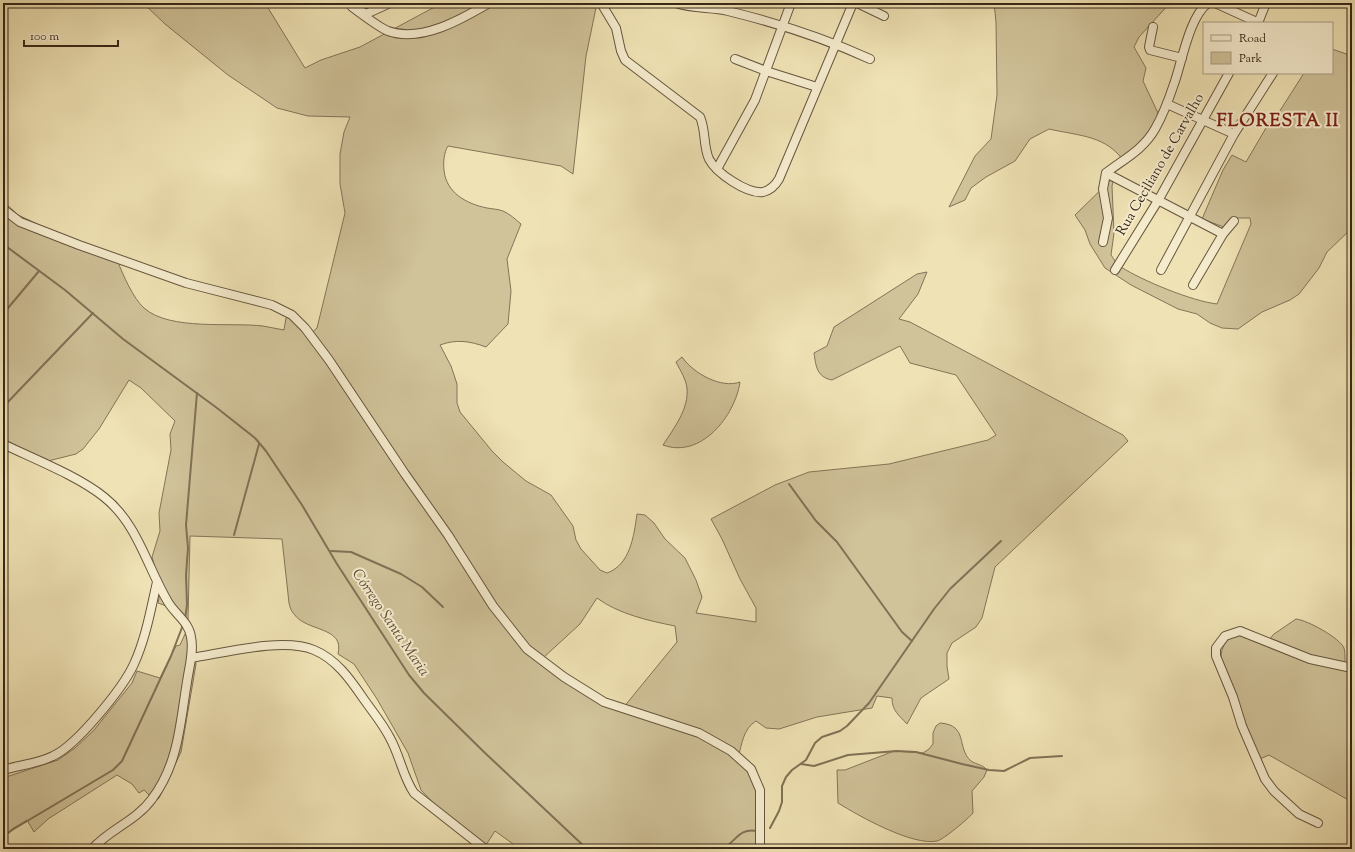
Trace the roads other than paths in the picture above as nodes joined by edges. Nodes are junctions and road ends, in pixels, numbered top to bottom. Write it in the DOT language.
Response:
graph roads {
  1 [pos="390,3"];
  2 [pos="489,3"];
  3 [pos="601,3"];
  4 [pos="676,3"];
  5 [pos="790,3"];
  6 [pos="853,3"];
  7 [pos="857,3"];
  8 [pos="1215,3"];
  9 [pos="1266,3"];
  10 [pos="1207,4"];
  11 [pos="351,5"];
  12 [pos="686,5"];
  13 [pos="884,16"];
  14 [pos="1256,22"];
  15 [pos="1258,22"];
  16 [pos="783,25"];
  17 [pos="1153,27"];
  18 [pos="836,44"];
  19 [pos="1182,58"];
  20 [pos="735,59"];
  21 [pos="870,59"];
  22 [pos="766,71"];
  23 [pos="1228,74"];
  24 [pos="1272,74"];
  25 [pos="817,87"];
  26 [pos="1167,104"];
  27 [pos="1203,119"];
  28 [pos="1234,134"];
  29 [pos="717,169"];
  30 [pos="1106,173"];
  31 [pos="1159,199"];
  32 [pos="3,210"];
  33 [pos="1190,217"];
  34 [pos="1234,221"];
  35 [pos="1223,234"];
  36 [pos="1103,242"];
  37 [pos="1115,270"];
  38 [pos="1161,270"];
  39 [pos="1193,286"];
  40 [pos="3,444"];
  41 [pos="157,582"];
  42 [pos="191,658"];
  43 [pos="1352,668"];
  44 [pos="3,770"];
  45 [pos="1318,823"];
  46 [pos="92,849"];
  47 [pos="485,849"];
  48 [pos="760,849"];
  1 -- 11 [label="street"];
  2 -- 11 [label="street"];
  3 -- 29 [label="street"];
  4 -- 12 [label="street"];
  5 -- 16 [label="street"];
  6 -- 18 [label="street"];
  7 -- 13 [label="street"];
  8 -- 14 [label="street"];
  9 -- 15 [label="street"];
  10 -- 19 [label="street"];
  12 -- 16 [label="street"];
  16 -- 18 [label="street"];
  16 -- 22 [label="street"];
  17 -- 19 [label="street"];
  18 -- 21 [label="street"];
  18 -- 25 [label="street"];
  19 -- 26 [label="street"];
  20 -- 22 [label="street"];
  22 -- 25 [label="street"];
  22 -- 29 [label="street"];
  23 -- 27 [label="street, Rua Ceciliano de Carvalho"];
  24 -- 28 [label="street"];
  25 -- 29 [label="street"];
  26 -- 27 [label="street"];
  26 -- 30 [label="street"];
  27 -- 28 [label="street"];
  27 -- 31 [label="street, Rua Ceciliano de Carvalho"];
  28 -- 33 [label="street"];
  30 -- 31 [label="street"];
  30 -- 36 [label="street"];
  31 -- 33 [label="street"];
  31 -- 37 [label="street, Rua Ceciliano de Carvalho"];
  32 -- 48 [label="street"];
  33 -- 35 [label="street"];
  33 -- 38 [label="street"];
  34 -- 35 [label="street"];
  35 -- 39 [label="street"];
  40 -- 41 [label="street"];
  41 -- 42 [label="street"];
  41 -- 44 [label="street"];
  42 -- 46 [label="street"];
  42 -- 47 [label="street"];
  43 -- 45 [label="street"];
}
